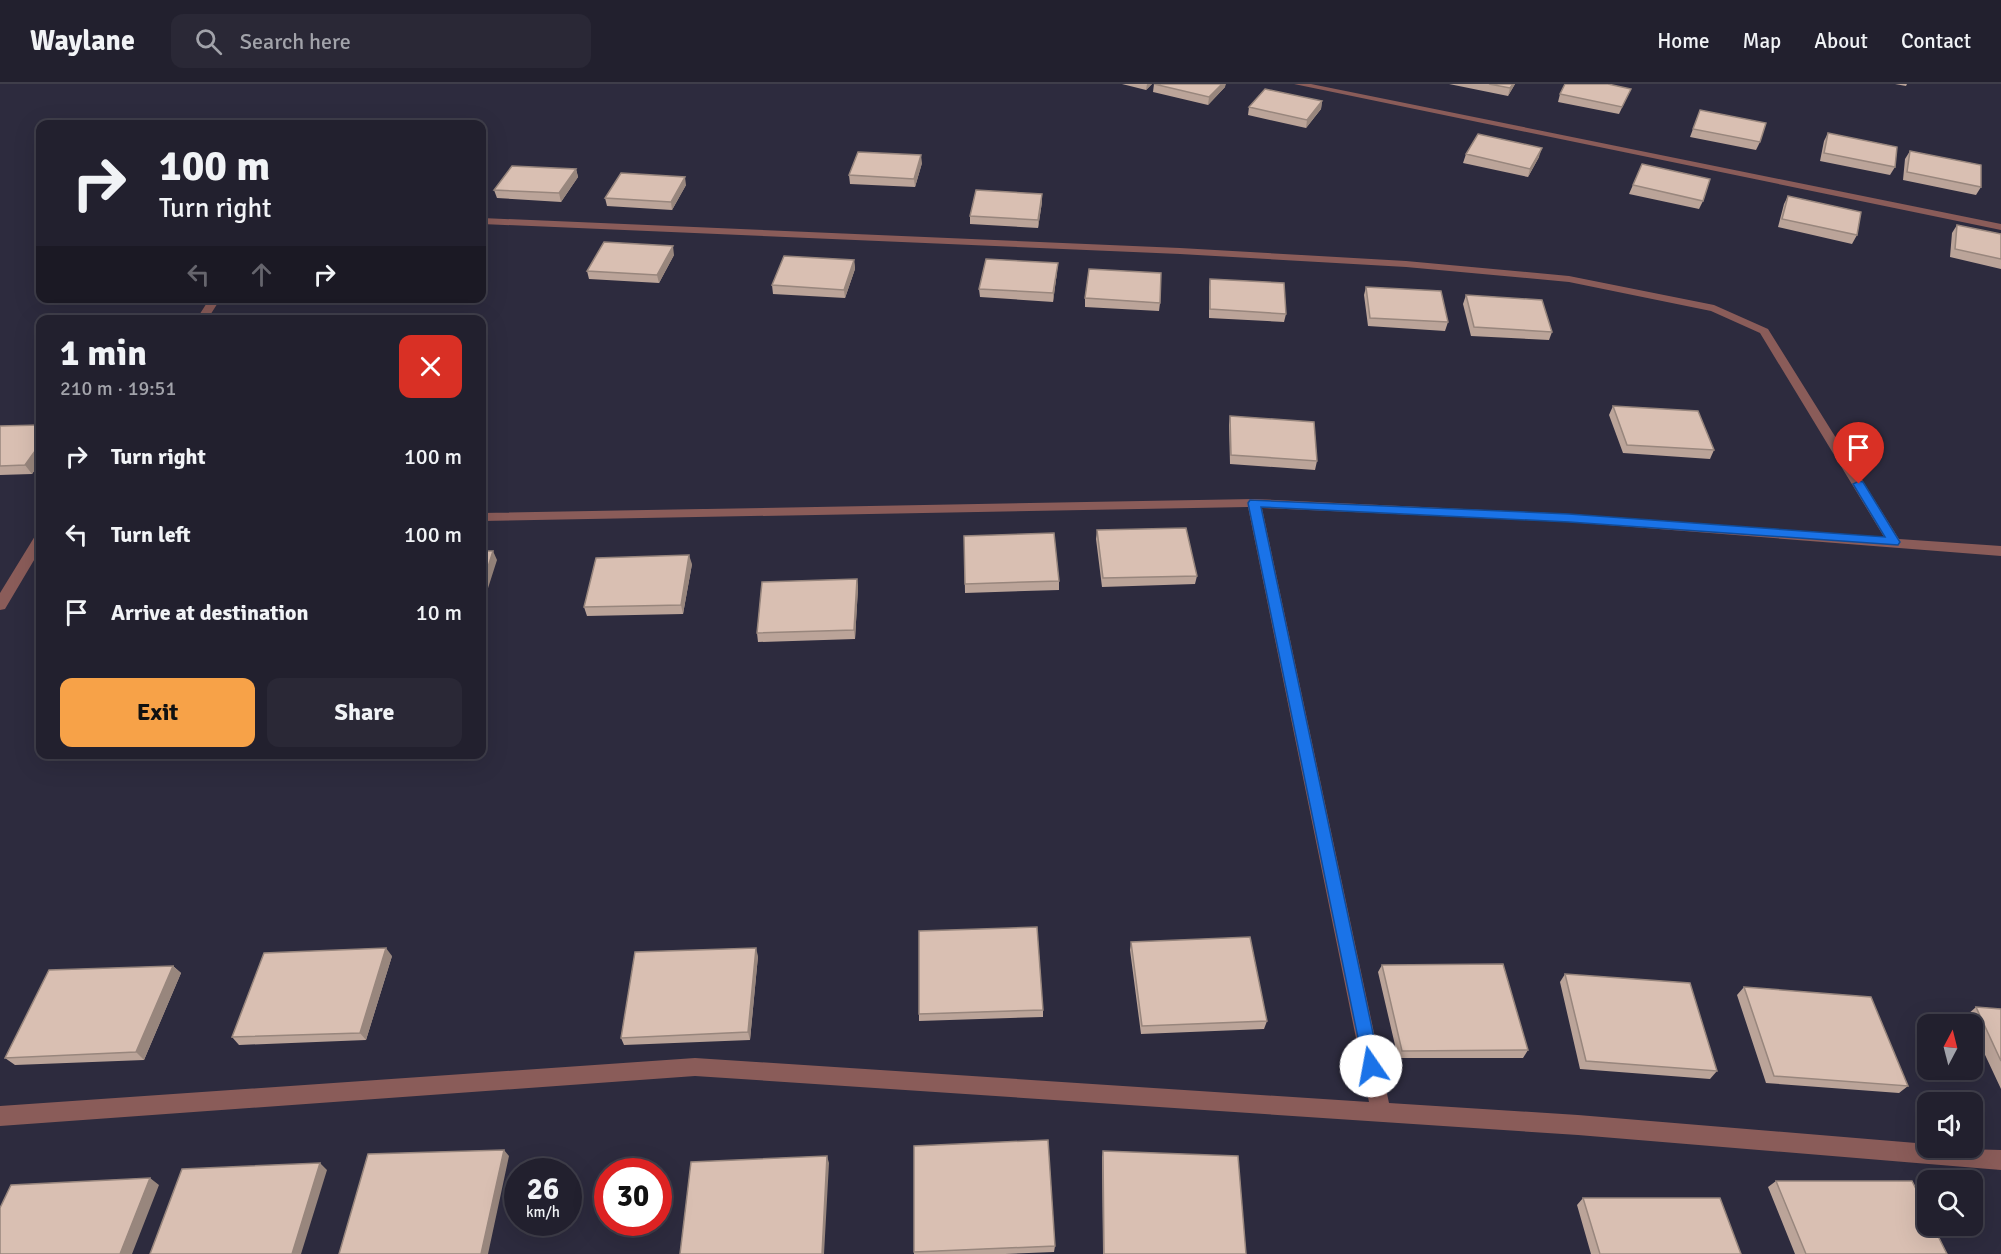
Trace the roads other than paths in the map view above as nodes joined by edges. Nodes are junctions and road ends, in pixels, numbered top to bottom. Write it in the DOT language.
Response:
graph roads {
  1 [pos="1298,84"];
  2 [pos="486,221"];
  3 [pos="2001,227"];
  4 [pos="1254,503"];
  5 [pos="486,517"];
  6 [pos="1894,542"];
  7 [pos="36,546"];
  8 [pos="2001,551"];
  9 [pos="0,605"];
  10 [pos="1381,1113"];
  11 [pos="0,1116"];
  12 [pos="2001,1160"];
  1 -- 3 [label="street"];
  2 -- 6 [label="street"];
  4 -- 5 [label="street"];
  4 -- 6 [label="street"];
  4 -- 10 [label="street"];
  6 -- 8 [label="street"];
  7 -- 9 [label="street"];
  10 -- 11 [label="street"];
  10 -- 12 [label="street"];
}
